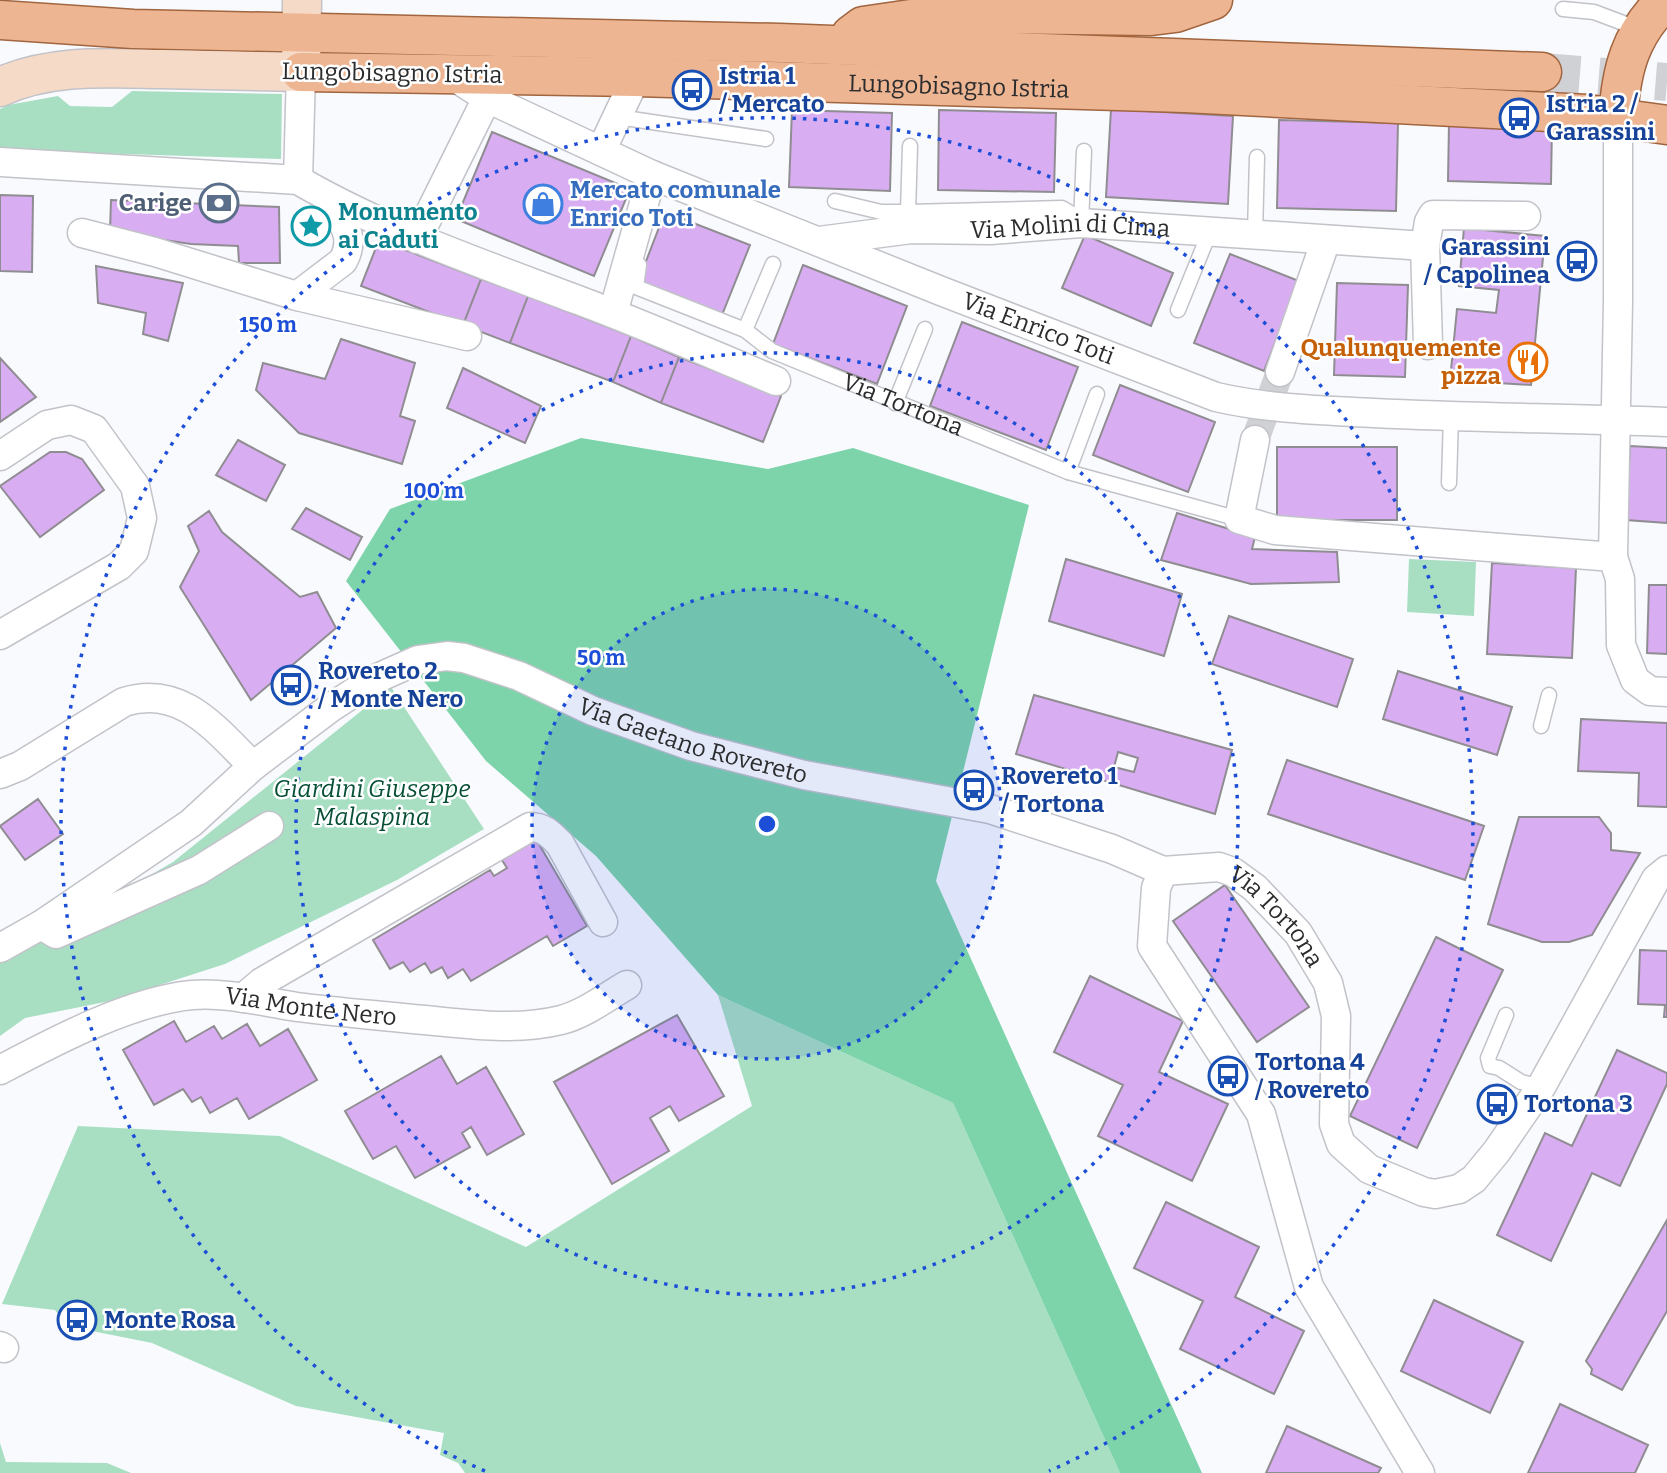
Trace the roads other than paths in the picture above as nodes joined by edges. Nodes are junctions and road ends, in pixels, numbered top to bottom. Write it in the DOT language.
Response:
graph roads {
  1 [pos="1213,0"];
  2 [pos="1666,0"];
  3 [pos="925,9"];
  4 [pos="1563,9"];
  5 [pos="302,14"];
  6 [pos="0,20"];
  7 [pos="58,25"];
  8 [pos="1640,29"];
  9 [pos="0,40"];
  10 [pos="845,46"];
  11 [pos="301,72"];
  12 [pos="1542,72"];
  13 [pos="450,74"];
  14 [pos="636,77"];
  15 [pos="0,86"];
  16 [pos="487,98"];
  17 [pos="618,117"];
  18 [pos="1618,118"];
  19 [pos="1667,125"];
  20 [pos="766,139"];
  21 [pos="910,146"];
  22 [pos="601,151"];
  23 [pos="1084,151"];
  24 [pos="1257,157"];
  25 [pos="0,162"];
  26 [pos="652,175"];
  27 [pos="298,180"];
  28 [pos="329,198"];
  29 [pos="835,201"];
  30 [pos="908,212"];
  31 [pos="1526,216"];
  32 [pos="1081,223"];
  33 [pos="650,226"];
  34 [pos="1210,231"];
  35 [pos="82,233"];
  36 [pos="1255,234"];
  37 [pos="416,239"];
  38 [pos="1326,240"];
  39 [pos="817,242"];
  40 [pos="1425,246"];
  41 [pos="773,264"];
  42 [pos="297,296"];
  43 [pos="1178,310"];
  44 [pos="613,313"];
  45 [pos="925,329"];
  46 [pos="744,330"];
  47 [pos="467,336"];
  48 [pos="1428,345"];
  49 [pos="1280,372"];
  50 [pos="776,381"];
  51 [pos="1097,394"];
  52 [pos="895,403"];
  53 [pos="1451,416"];
  54 [pos="1616,420"];
  55 [pos="1667,422"];
  56 [pos="1255,440"];
  57 [pos="0,456"];
  58 [pos="1068,472"];
  59 [pos="1449,483"];
  60 [pos="1239,519"];
  61 [pos="1613,557"];
  62 [pos="0,635"];
  63 [pos="1667,692"];
  64 [pos="1549,695"];
  65 [pos="1541,726"];
  66 [pos="253,766"];
  67 [pos="0,774"];
  68 [pos="269,825"];
  69 [pos="1163,870"];
  70 [pos="1667,870"];
  71 [pos="603,922"];
  72 [pos="41,925"];
  73 [pos="0,948"];
  74 [pos="627,985"];
  75 [pos="243,998"];
  76 [pos="1506,1015"];
  77 [pos="0,1070"];
  78 [pos="1541,1087"];
  79 [pos="1420,1473"];
  1 -- 3 [label="main road"];
  2 -- 8 [label="main road"];
  3 -- 10 [label="main road"];
  4 -- 8 [label="lane"];
  5 -- 7 [label="main road, Lungobisagno Istria"];
  5 -- 10 [label="main road, Lungobisagno Istria"];
  5 -- 11 [label="main road"];
  6 -- 7 [label="main road, Lungobisagno Istria"];
  7 -- 9 [label="main road"];
  8 -- 18 [label="main road"];
  10 -- 12 [label="main road, Lungobisagno Istria"];
  11 -- 13 [label="main road, Lungobisagno Istria"];
  11 -- 15 [label="main road, Lungobisagno Istria"];
  11 -- 27 [label="street"];
  13 -- 14 [label="main road, Lungobisagno Istria"];
  13 -- 16 [label="street, Via Enrico Toti"];
  14 -- 17 [label="street"];
  14 -- 18 [label="main road, Lungobisagno Istria"];
  16 -- 22 [label="street, Via Enrico Toti"];
  16 -- 37 [label="street"];
  17 -- 20 [label="lane"];
  17 -- 22 [label="street"];
  18 -- 19 [label="main road, Lungobisagno Istria"];
  18 -- 54 [label="street"];
  21 -- 30 [label="lane"];
  22 -- 26 [label="street, Via Enrico Toti"];
  23 -- 32 [label="lane"];
  24 -- 36 [label="lane"];
  25 -- 27 [label="street"];
  26 -- 39 [label="street, Via Enrico Toti"];
  26 -- 44 [label="street"];
  27 -- 28 [label="street"];
  28 -- 37 [label="street"];
  28 -- 42 [label="street"];
  29 -- 30 [label="lane"];
  30 -- 32 [label="lane"];
  31 -- 40 [label="street"];
  32 -- 34 [label="street, Via Molini di Cima"];
  32 -- 39 [label="street, Via Molini di Cima"];
  33 -- 46 [label="lane, Via Tortona"];
  34 -- 36 [label="street, Via Molini di Cima"];
  34 -- 43 [label="lane"];
  35 -- 42 [label="street"];
  36 -- 38 [label="street, Via Molini di Cima"];
  37 -- 44 [label="street"];
  38 -- 40 [label="street, Via Molini di Cima"];
  38 -- 49 [label="street"];
  39 -- 53 [label="street, Via Enrico Toti"];
  40 -- 48 [label="street"];
  41 -- 46 [label="lane"];
  42 -- 47 [label="street"];
  44 -- 50 [label="street"];
  45 -- 52 [label="lane"];
  46 -- 52 [label="lane, Via Tortona"];
  51 -- 58 [label="lane"];
  52 -- 58 [label="lane, Via Tortona"];
  53 -- 54 [label="street, Via Enrico Toti"];
  53 -- 59 [label="lane"];
  54 -- 55 [label="street, Via Enrico Toti"];
  54 -- 61 [label="street"];
  56 -- 60 [label="street"];
  57 -- 62 [label="street"];
  58 -- 60 [label="lane, Via Tortona"];
  60 -- 61 [label="street, Via Tortona"];
  61 -- 63 [label="street"];
  64 -- 65 [label="lane"];
  66 -- 67 [label="street"];
  66 -- 69 [label="street, Via Gaetano Rovereto"];
  66 -- 72 [label="street"];
  68 -- 72 [label="street"];
  69 -- 78 [label="street, Via Tortona"];
  69 -- 79 [label="street"];
  70 -- 78 [label="street, Via Tortona"];
  71 -- 75 [label="street"];
  72 -- 73 [label="street"];
  74 -- 75 [label="street, Via Monte Nero"];
  75 -- 77 [label="street, Via Monte Nero"];
  76 -- 78 [label="lane"];
}
